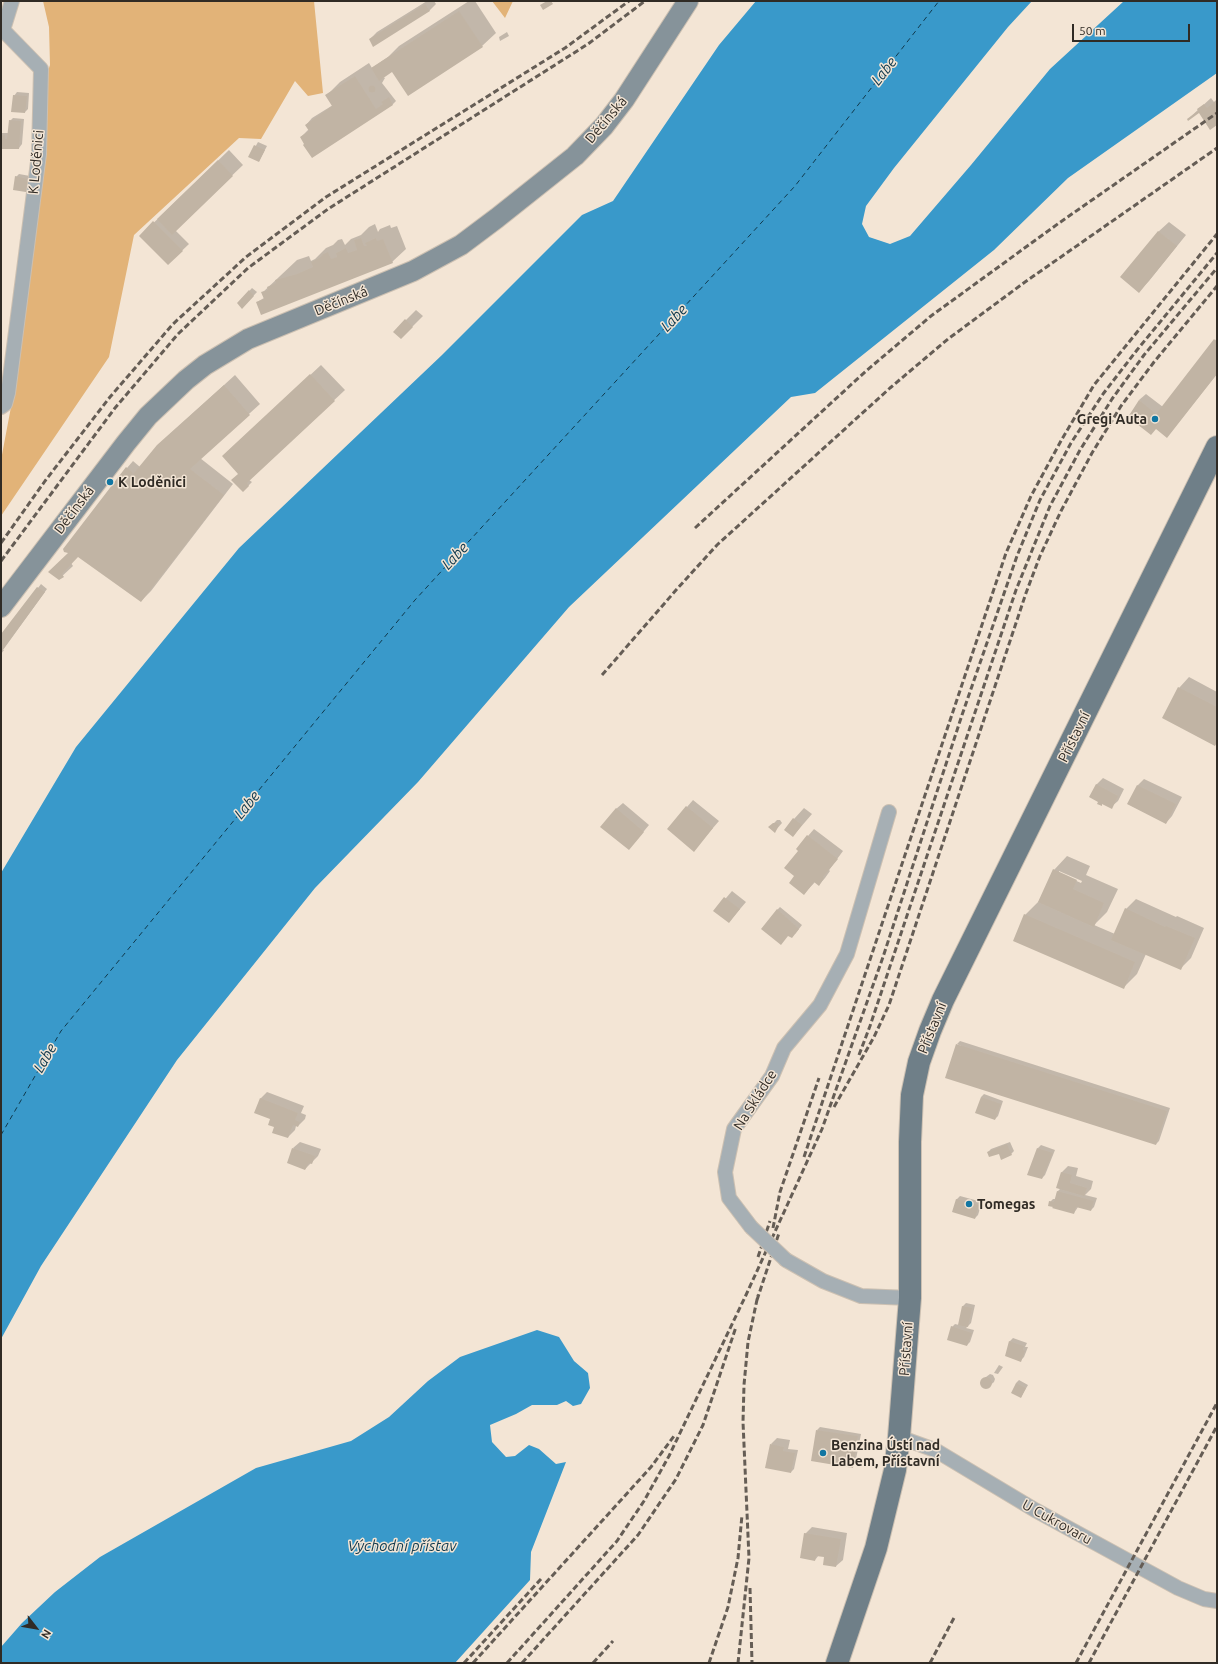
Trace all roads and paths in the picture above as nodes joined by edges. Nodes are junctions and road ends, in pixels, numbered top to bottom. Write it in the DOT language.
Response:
graph roads {
  1 [pos="12,1"];
  2 [pos="688,1"];
  3 [pos="1,407"];
  4 [pos="1217,447"];
  5 [pos="1,607"];
  6 [pos="889,812"];
  7 [pos="910,1298"];
  8 [pos="899,1437"];
  9 [pos="1217,1601"];
  10 [pos="837,1663"];
  1 -- 3 [label="street, K Loděnici"];
  2 -- 5 [label="main road, Děčínská"];
  4 -- 7 [label="main road, Přístavní"];
  6 -- 7 [label="street, Na Skládce, bridge"];
  7 -- 8 [label="main road, Přístavní"];
  8 -- 9 [label="street, U Cukrovaru"];
  8 -- 10 [label="main road, Přístavní"];
}
